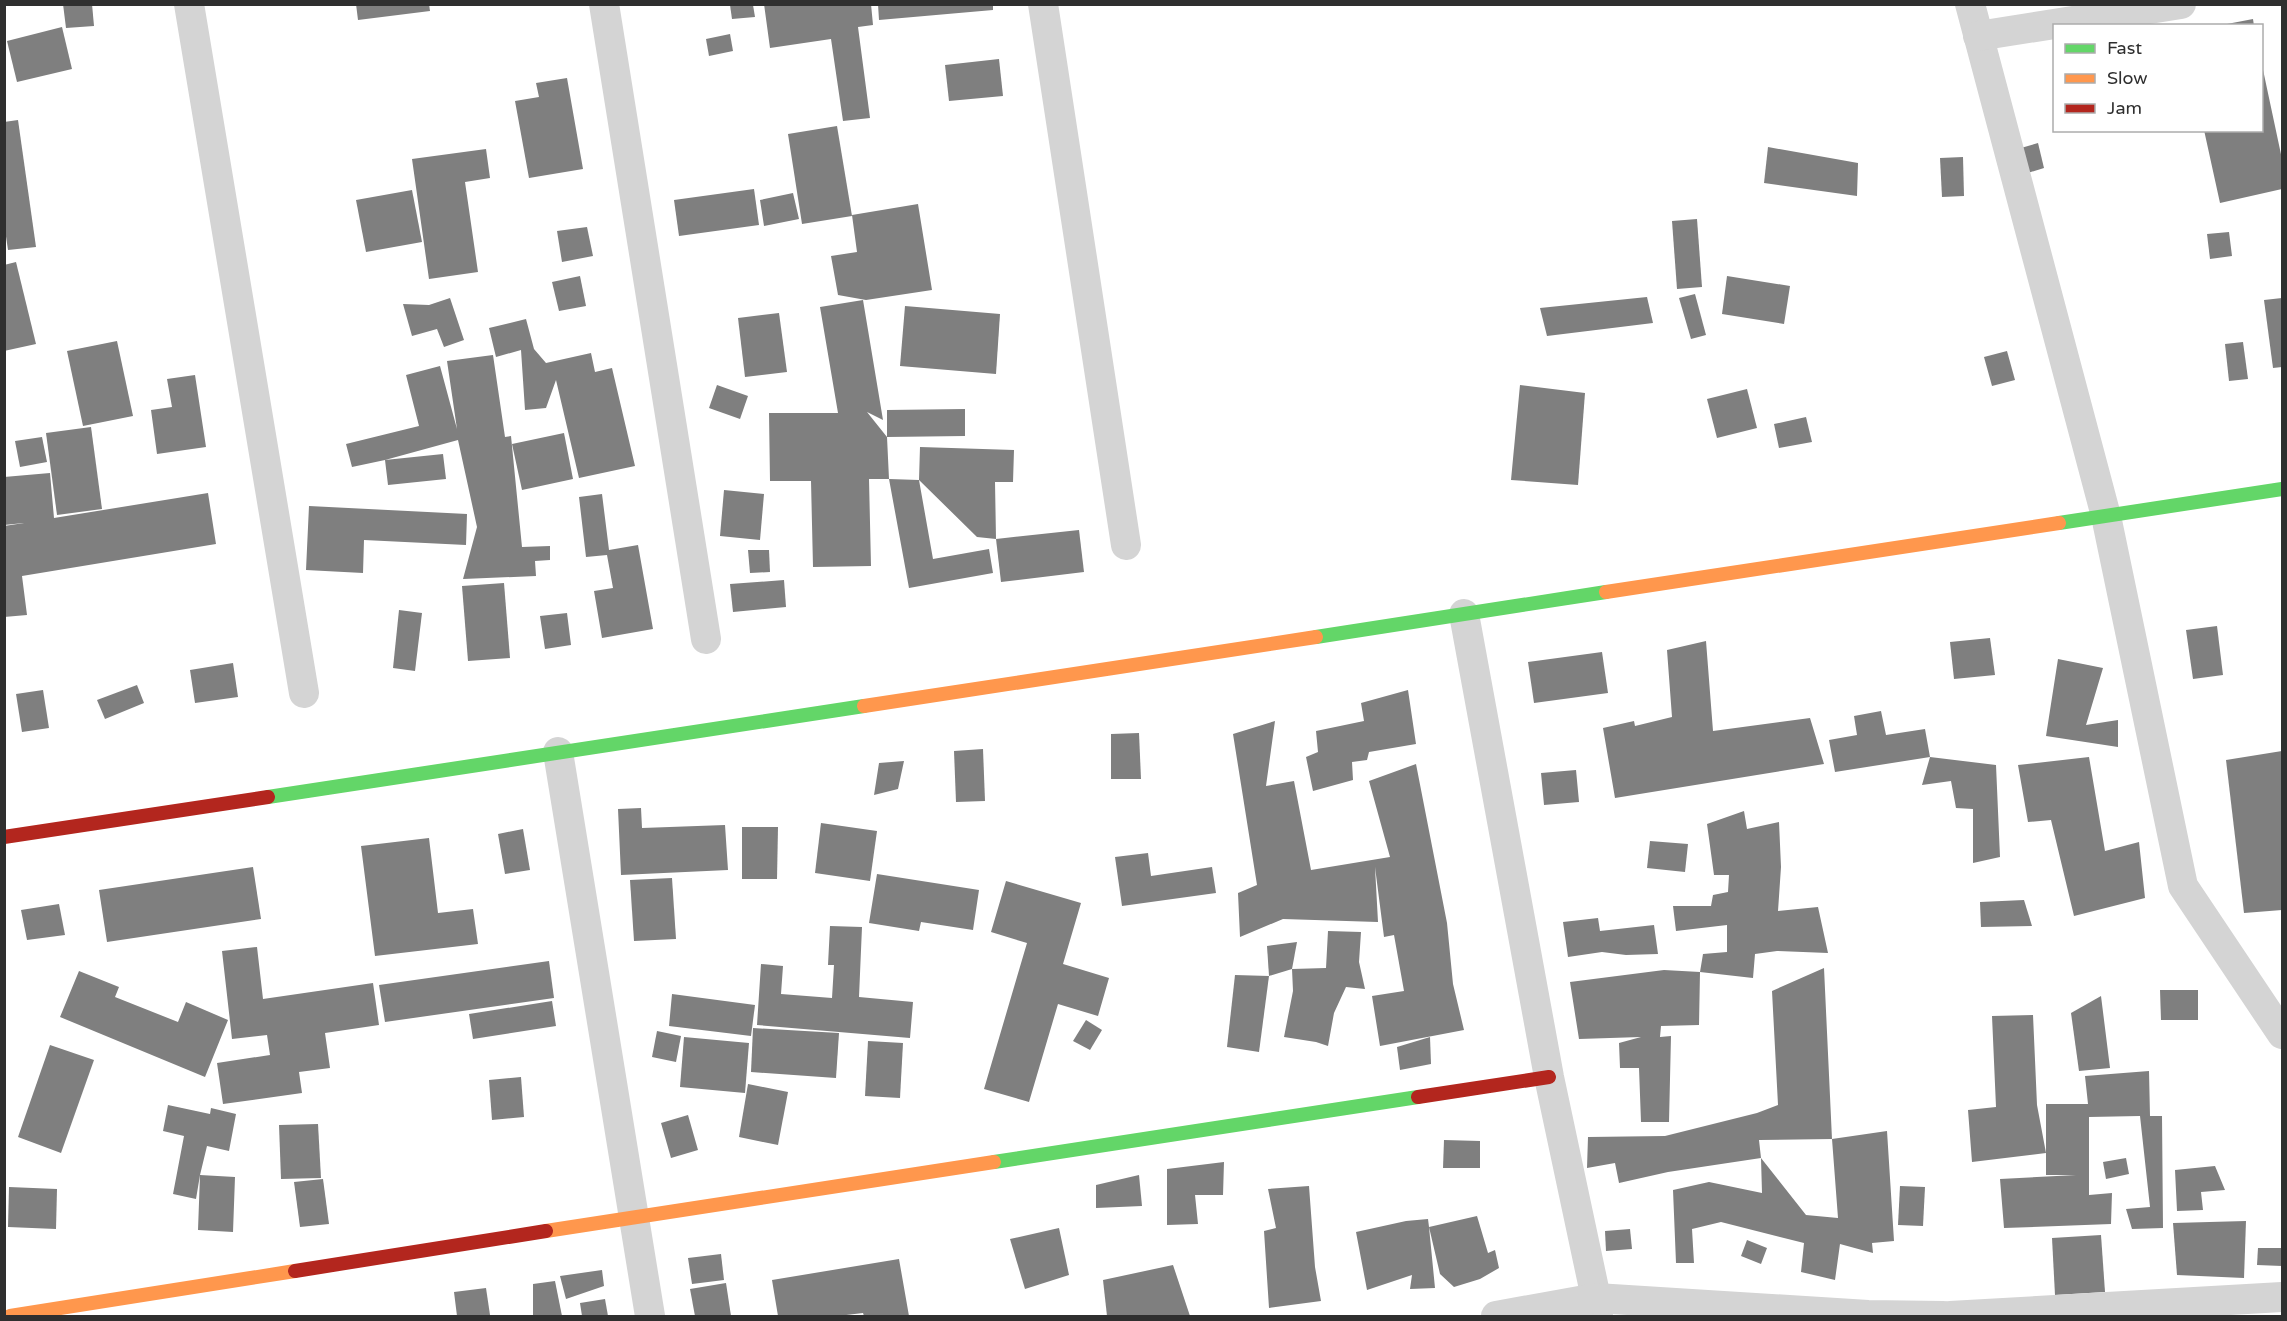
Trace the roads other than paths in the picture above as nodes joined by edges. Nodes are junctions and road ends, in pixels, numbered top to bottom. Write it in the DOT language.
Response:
graph roads {
  1 [pos="189,4"];
  2 [pos="604,4"];
  3 [pos="1043,4"];
  4 [pos="1970,4"];
  5 [pos="2181,4"];
  6 [pos="2053,24"];
  7 [pos="2054,24"];
  8 [pos="1978,36"];
  9 [pos="2283,489"];
  10 [pos="2106,516"];
  11 [pos="1126,545"];
  12 [pos="1464,614"];
  13 [pos="706,639"];
  14 [pos="304,693"];
  15 [pos="558,752"];
  16 [pos="4,837"];
  17 [pos="2283,1034"];
  18 [pos="1549,1077"];
  19 [pos="635,1217"];
  20 [pos="2283,1297"];
  21 [pos="1597,1308"];
  22 [pos="10,1317"];
  23 [pos="650,1317"];
  24 [pos="1496,1317"];
  25 [pos="1943,1317"];
  26 [pos="1950,1317"];
  1 -- 14 [label="street"];
  2 -- 13 [label="street"];
  3 -- 11 [label="street"];
  4 -- 8 [label="street"];
  5 -- 7 [label="street"];
  6 -- 8 [label="street"];
  8 -- 10 [label="street"];
  9 -- 10 [label="street"];
  10 -- 12 [label="street"];
  10 -- 17 [label="street"];
  12 -- 15 [label="street"];
  12 -- 18 [label="street"];
  15 -- 16 [label="street"];
  15 -- 19 [label="street"];
  18 -- 19 [label="street"];
  18 -- 21 [label="street"];
  19 -- 22 [label="street"];
  19 -- 23 [label="street"];
  20 -- 26 [label="street"];
  21 -- 24 [label="street"];
  21 -- 25 [label="street"];
}
